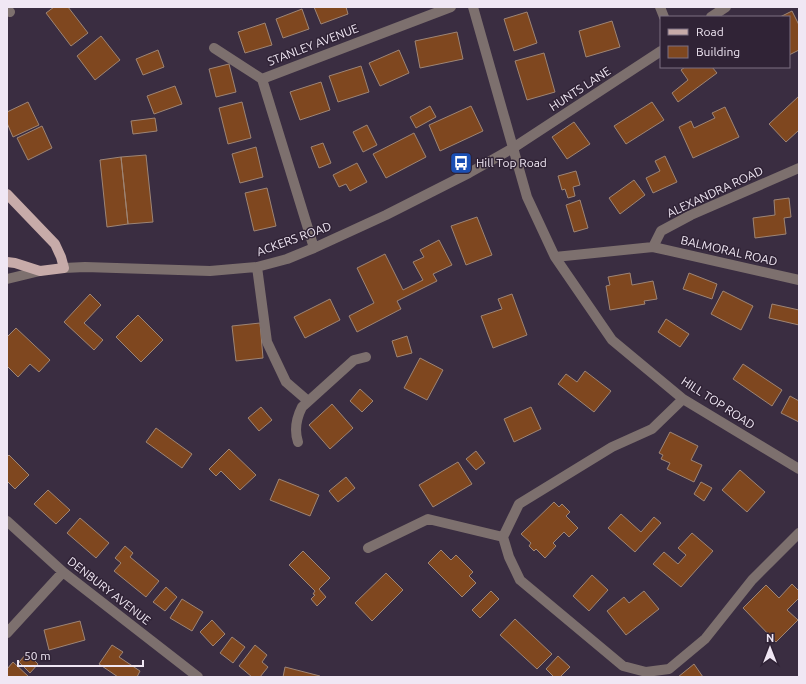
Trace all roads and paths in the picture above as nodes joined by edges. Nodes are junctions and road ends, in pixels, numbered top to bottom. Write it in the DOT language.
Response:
graph roads {
  1 [pos="451,7"];
  2 [pos="473,7"];
  3 [pos="726,7"];
  4 [pos="712,16"];
  5 [pos="214,48"];
  6 [pos="660,52"];
  7 [pos="262,79"];
  8 [pos="513,148"];
  9 [pos="799,168"];
  10 [pos="7,194"];
  11 [pos="653,247"];
  12 [pos="314,248"];
  13 [pos="555,257"];
  14 [pos="7,262"];
  15 [pos="257,267"];
  16 [pos="64,268"];
  17 [pos="40,271"];
  18 [pos="7,280"];
  19 [pos="799,280"];
  20 [pos="366,357"];
  21 [pos="683,399"];
  22 [pos="308,401"];
  23 [pos="298,442"];
  24 [pos="799,469"];
  25 [pos="7,521"];
  26 [pos="799,532"];
  27 [pos="503,537"];
  28 [pos="368,548"];
  29 [pos="63,572"];
  30 [pos="7,633"];
  31 [pos="198,677"];
  1 -- 7 [label="street, STANLEY AVENUE"];
  2 -- 8 [label="street, HILL TOP ROAD"];
  3 -- 4 [label="street"];
  5 -- 7 [label="street"];
  6 -- 8 [label="street, HUNTS LANE"];
  7 -- 12 [label="street, STANLEY AVENUE"];
  8 -- 12 [label="street, ACKERS ROAD"];
  8 -- 13 [label="street, HILL TOP ROAD"];
  9 -- 11 [label="street, ALEXANDRA ROAD"];
  10 -- 16 [label="main road"];
  11 -- 13 [label="street"];
  11 -- 19 [label="street, BALMORAL ROAD"];
  12 -- 15 [label="street, ACKERS ROAD"];
  13 -- 21 [label="street, HILL TOP ROAD"];
  14 -- 17 [label="main road, ACKERS ROAD"];
  15 -- 16 [label="street, ACKERS ROAD"];
  15 -- 22 [label="street"];
  16 -- 17 [label="main road, ACKERS ROAD"];
  17 -- 18 [label="street, ACKERS ROAD"];
  20 -- 22 [label="street"];
  21 -- 24 [label="street, HILL TOP ROAD"];
  21 -- 27 [label="street"];
  22 -- 23 [label="street"];
  25 -- 29 [label="street, DENBURY AVENUE"];
  26 -- 27 [label="street"];
  27 -- 28 [label="street"];
  29 -- 30 [label="street"];
  29 -- 31 [label="street, DENBURY AVENUE"];
}
